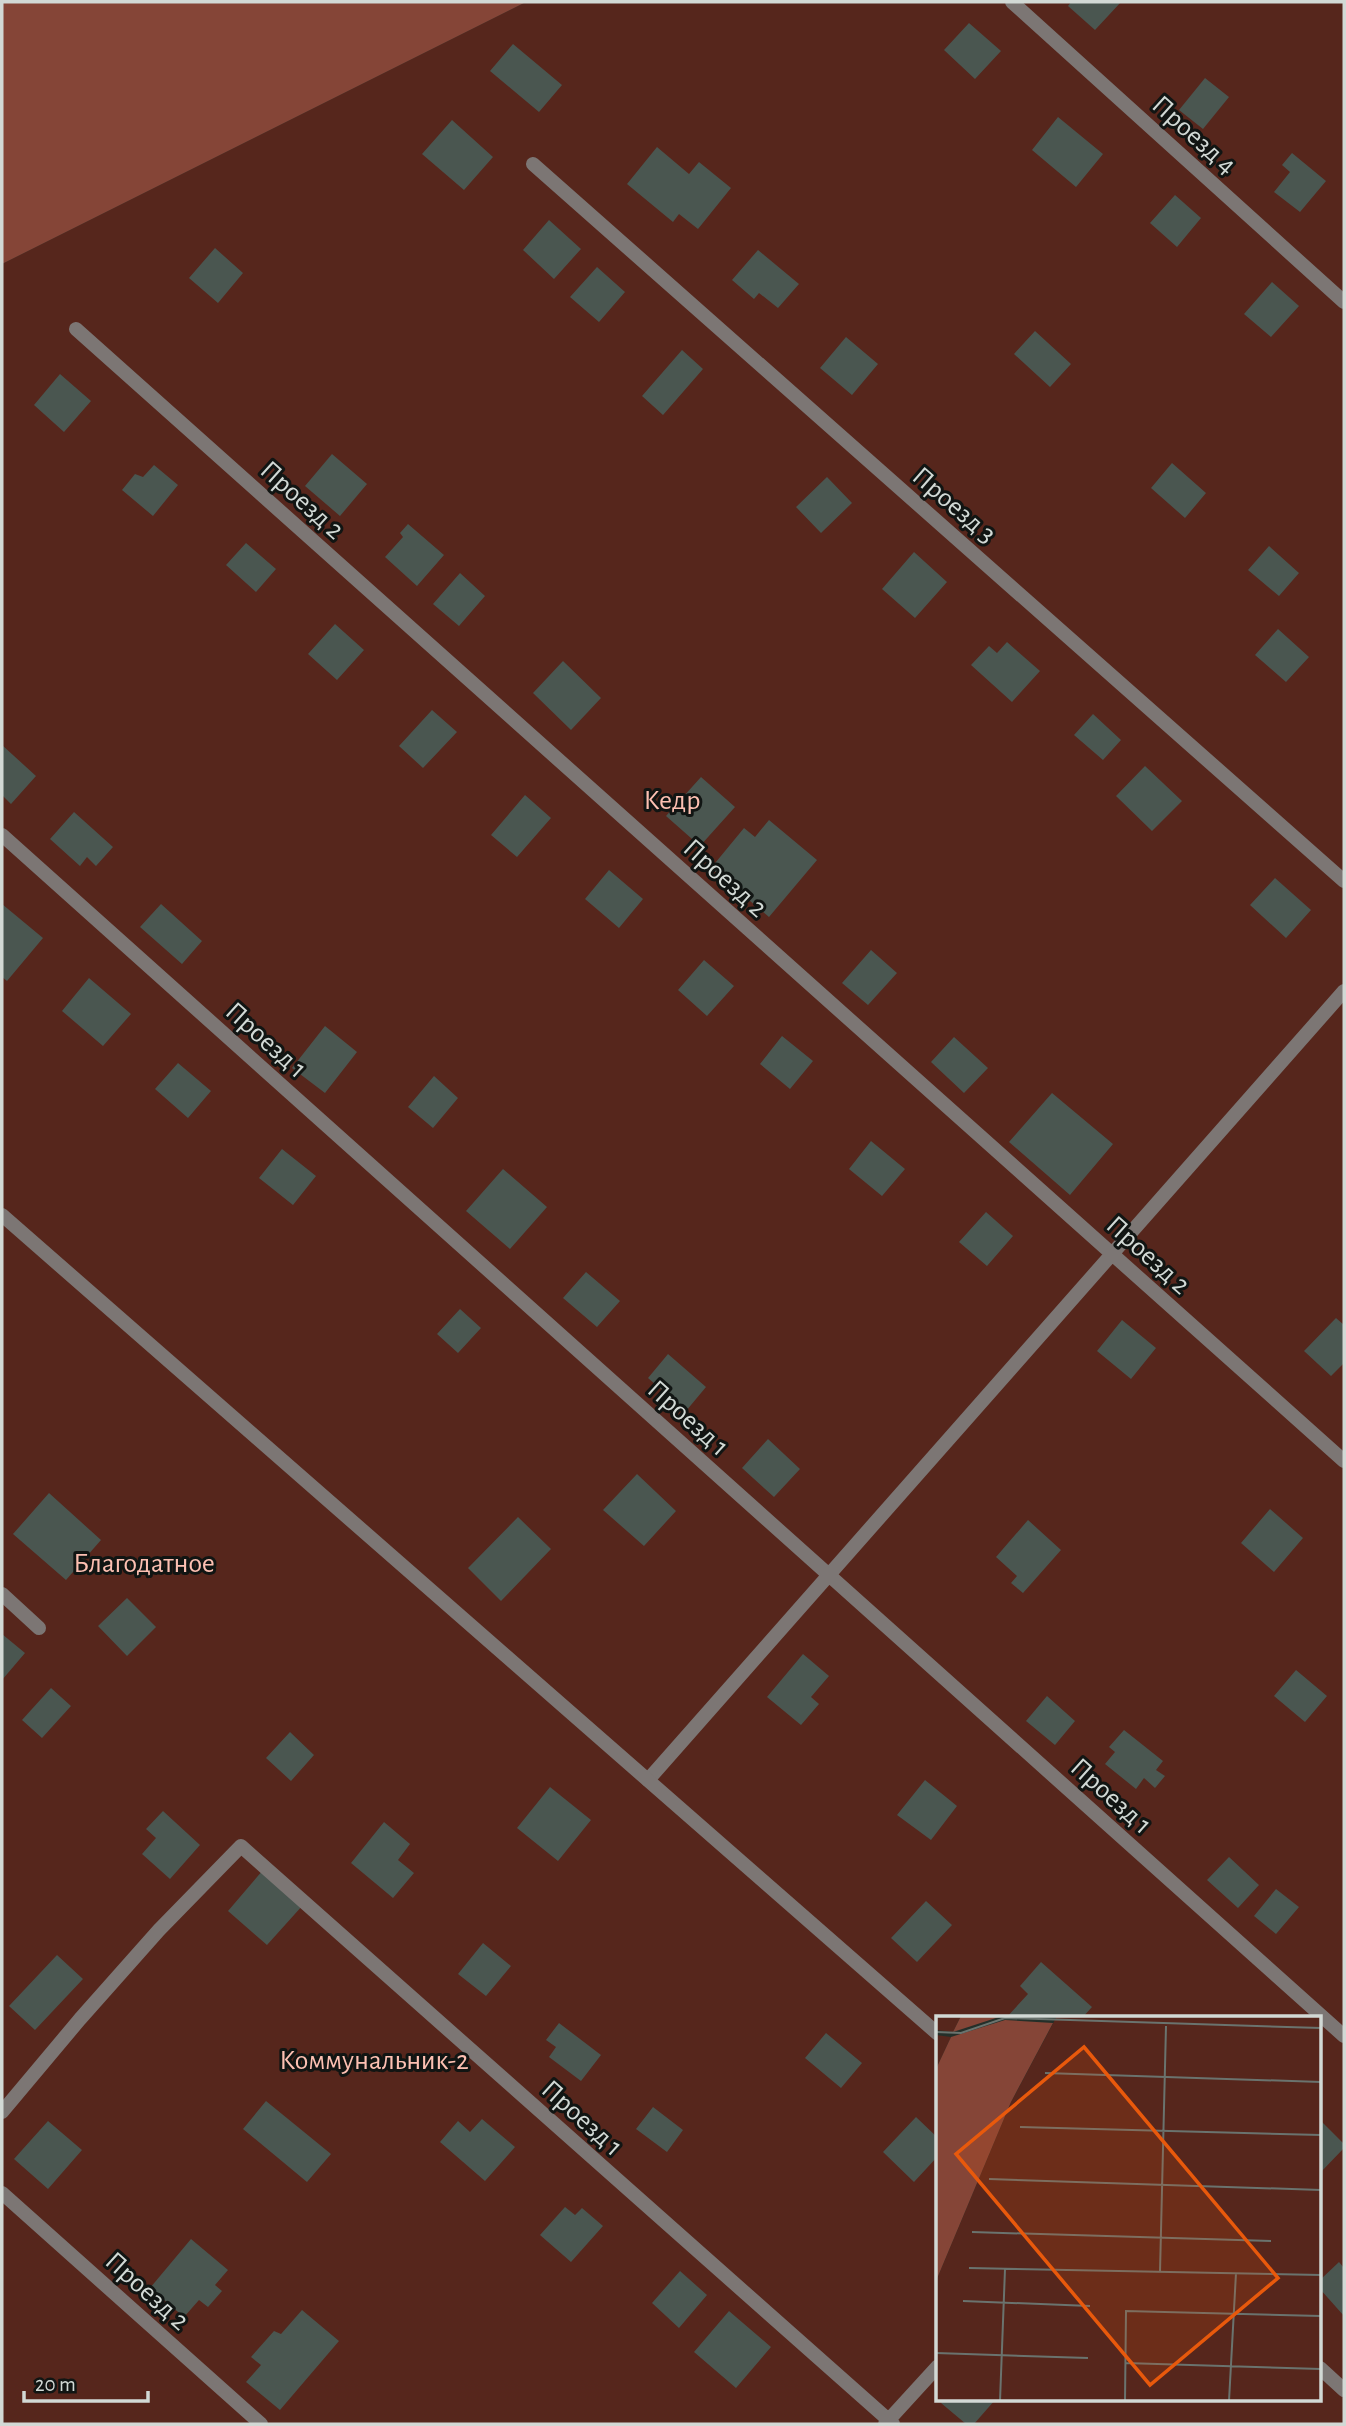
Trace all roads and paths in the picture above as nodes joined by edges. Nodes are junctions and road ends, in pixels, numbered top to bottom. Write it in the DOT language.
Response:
graph roads {
  1 [pos="1012,2"];
  2 [pos="533,164"];
  3 [pos="1344,302"];
  4 [pos="76,328"];
  5 [pos="2,835"];
  6 [pos="1344,881"];
  7 [pos="1344,992"];
  8 [pos="2,1214"];
  9 [pos="1112,1254"];
  10 [pos="1344,1461"];
  11 [pos="829,1575"];
  12 [pos="2,1594"];
  13 [pos="38,1628"];
  14 [pos="648,1780"];
  15 [pos="1322,2016"];
  16 [pos="1322,2016"];
  17 [pos="936,2032"];
  18 [pos="1344,2036"];
  19 [pos="2,2112"];
  20 [pos="2,2193"];
  21 [pos="936,2369"];
  22 [pos="1322,2370"];
  23 [pos="1344,2390"];
  24 [pos="889,2423"];
  25 [pos="261,2424"];
  1 -- 3 [label="street, Проезд 4"];
  2 -- 6 [label="street, Проезд 3"];
  4 -- 9 [label="street, Проезд 2"];
  5 -- 11 [label="street, Проезд 1"];
  7 -- 9 [label="street"];
  8 -- 14 [label="street"];
  9 -- 10 [label="street, Проезд 2"];
  9 -- 11 [label="street"];
  11 -- 14 [label="street"];
  11 -- 15 [label="street, Проезд 1"];
  12 -- 13 [label="street"];
  14 -- 17 [label="street"];
  16 -- 18 [label="street, Проезд 1"];
  19 -- 24 [label="street, Проезд 1"];
  20 -- 25 [label="street, Проезд 2"];
  21 -- 24 [label="street"];
  22 -- 23 [label="street"];
}
